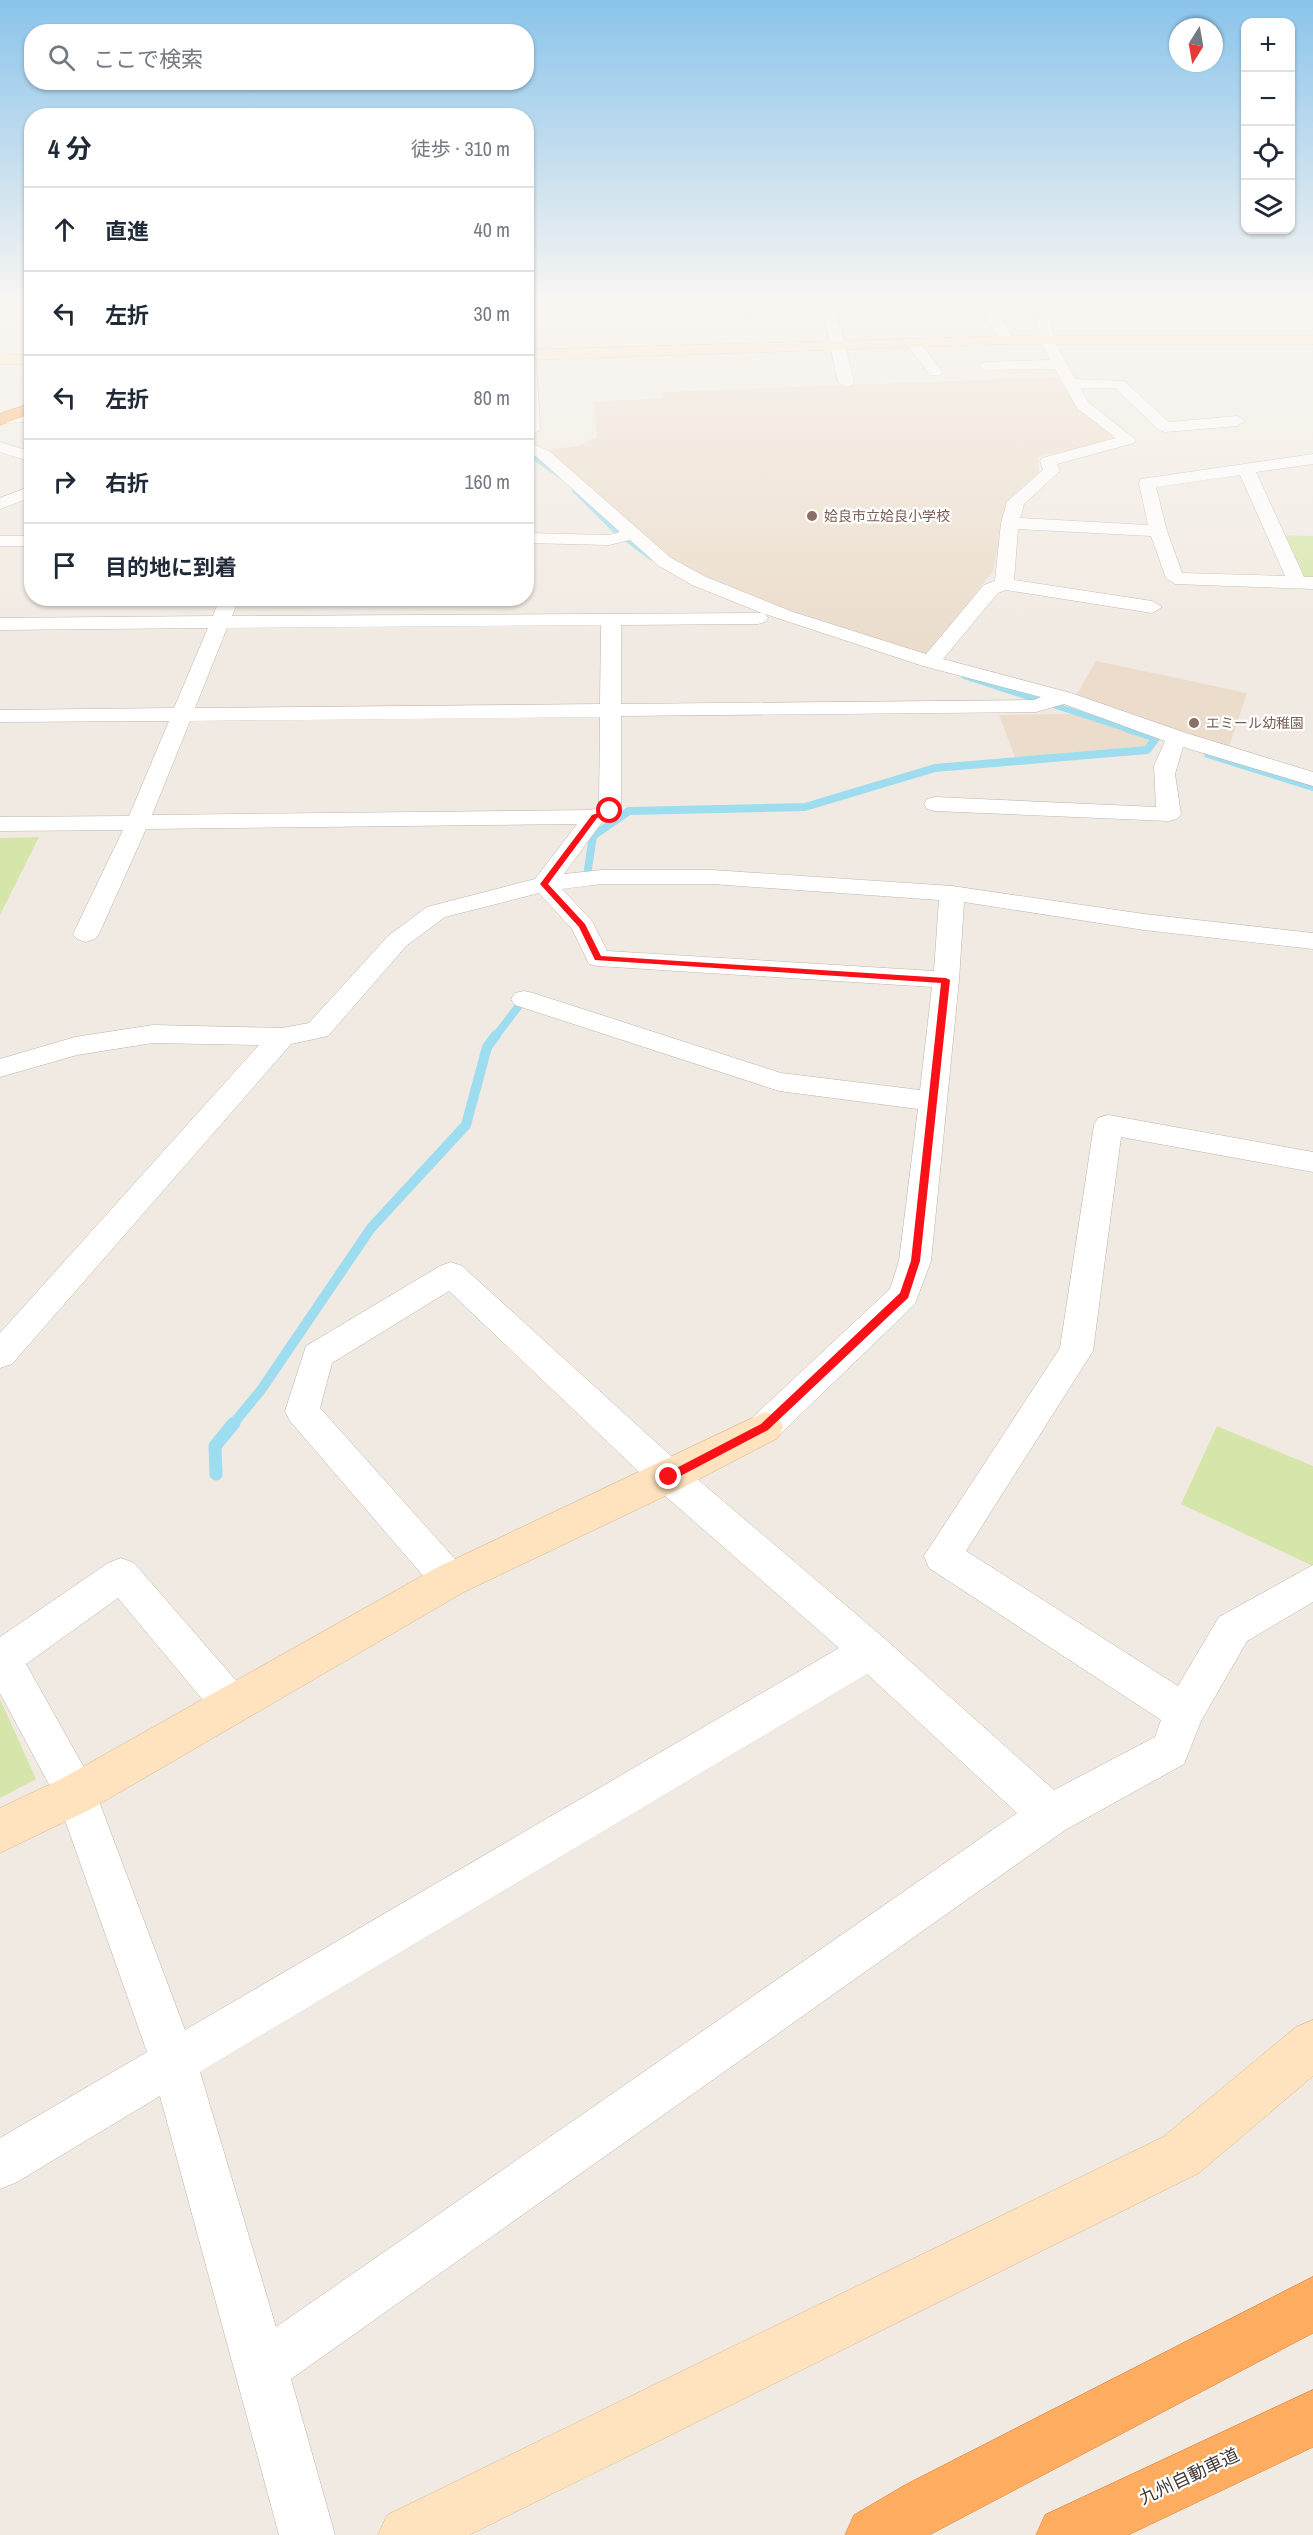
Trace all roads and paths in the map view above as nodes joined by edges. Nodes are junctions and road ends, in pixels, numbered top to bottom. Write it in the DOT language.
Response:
graph roads {
  1 [pos="1095,415"];
  2 [pos="1153,415"];
  3 [pos="1237,421"];
  4 [pos="0,447"];
  5 [pos="534,450"];
  6 [pos="24,454"];
  7 [pos="1313,459"];
  8 [pos="534,469"];
  9 [pos="1246,469"];
  10 [pos="24,494"];
  11 [pos="0,504"];
  12 [pos="1010,523"];
  13 [pos="1158,531"];
  14 [pos="633,534"];
  15 [pos="534,538"];
  16 [pos="609,540"];
  17 [pos="0,541"];
  18 [pos="24,541"];
  19 [pos="1305,583"];
  20 [pos="1004,584"];
  21 [pos="227,606"];
  22 [pos="435,606"];
  23 [pos="1152,607"];
  24 [pos="758,618"];
  25 [pos="611,619"];
  26 [pos="432,620"];
  27 [pos="220,621"];
  28 [pos="0,624"];
  29 [pos="930,662"];
  30 [pos="1064,697"];
  31 [pos="1036,706"];
  32 [pos="609,710"];
  33 [pos="182,714"];
  34 [pos="0,716"];
  35 [pos="1178,738"];
  36 [pos="1313,780"];
  37 [pos="935,804"];
  38 [pos="594,817"];
  39 [pos="138,822"];
  40 [pos="0,824"];
  41 [pos="544,884"];
  42 [pos="952,893"];
  43 [pos="86,934"];
  44 [pos="1313,941"];
  45 [pos="946,980"];
  46 [pos="524,999"];
  47 [pos="282,1037"];
  48 [pos="0,1068"];
  49 [pos="933,1101"];
  50 [pos="1313,1162"];
  51 [pos="0,1355"];
  52 [pos="765,1427"];
  53 [pos="669,1477"];
  54 [pos="450,1580"];
  55 [pos="1313,1582"];
  56 [pos="870,1651"];
  57 [pos="231,1704"];
  58 [pos="1184,1712"];
  59 [pos="76,1794"];
  60 [pos="1050,1815"];
  61 [pos="0,1831"];
  62 [pos="1313,2044"];
  63 [pos="174,2062"];
  64 [pos="0,2165"];
  65 [pos="1313,2304"];
  66 [pos="262,2368"];
  67 [pos="1313,2418"];
  68 [pos="307,2535"];
  69 [pos="407,2535"];
  70 [pos="874,2535"];
  71 [pos="1065,2535"];
  1 -- 12 [label="street"];
  2 -- 3 [label="street"];
  4 -- 6 [label="street"];
  5 -- 14 [label="street"];
  7 -- 9 [label="street"];
  8 -- 16 [label="street"];
  9 -- 13 [label="street"];
  9 -- 19 [label="street"];
  10 -- 11 [label="street"];
  12 -- 13 [label="street"];
  12 -- 20 [label="street"];
  13 -- 19 [label="street"];
  14 -- 16 [label="street"];
  14 -- 29 [label="street"];
  15 -- 16 [label="street"];
  16 -- 24 [label="street"];
  17 -- 18 [label="street"];
  20 -- 23 [label="street"];
  20 -- 29 [label="street"];
  21 -- 27 [label="street"];
  22 -- 26 [label="street"];
  24 -- 25 [label="street"];
  24 -- 31 [label="street"];
  25 -- 26 [label="street"];
  25 -- 32 [label="street"];
  26 -- 27 [label="street"];
  27 -- 28 [label="street"];
  27 -- 33 [label="street"];
  29 -- 30 [label="street"];
  30 -- 31 [label="street"];
  30 -- 35 [label="street"];
  31 -- 32 [label="street"];
  32 -- 33 [label="street"];
  32 -- 38 [label="street"];
  33 -- 34 [label="street"];
  33 -- 39 [label="street"];
  35 -- 36 [label="street"];
  35 -- 37 [label="street"];
  38 -- 39 [label="street"];
  38 -- 41 [label="street"];
  39 -- 40 [label="street"];
  39 -- 43 [label="street"];
  41 -- 42 [label="street"];
  41 -- 45 [label="street"];
  41 -- 47 [label="street"];
  42 -- 44 [label="street"];
  42 -- 45 [label="street"];
  45 -- 49 [label="street"];
  46 -- 49 [label="street"];
  47 -- 48 [label="street"];
  47 -- 51 [label="street"];
  49 -- 52 [label="street"];
  50 -- 58 [label="street"];
  52 -- 53 [label="street"];
  53 -- 54 [label="street"];
  53 -- 54 [label="street"];
  53 -- 56 [label="street"];
  54 -- 57 [label="street"];
  55 -- 58 [label="street"];
  56 -- 60 [label="street"];
  56 -- 63 [label="street"];
  57 -- 59 [label="street"];
  57 -- 59 [label="street"];
  58 -- 60 [label="street"];
  59 -- 61 [label="street"];
  59 -- 63 [label="street"];
  60 -- 66 [label="street"];
  62 -- 69 [label="street"];
  63 -- 64 [label="street"];
  63 -- 66 [label="street"];
  65 -- 70 [label="highway"];
  66 -- 68 [label="street"];
  67 -- 71 [label="highway, 九州自動車道"];
}
